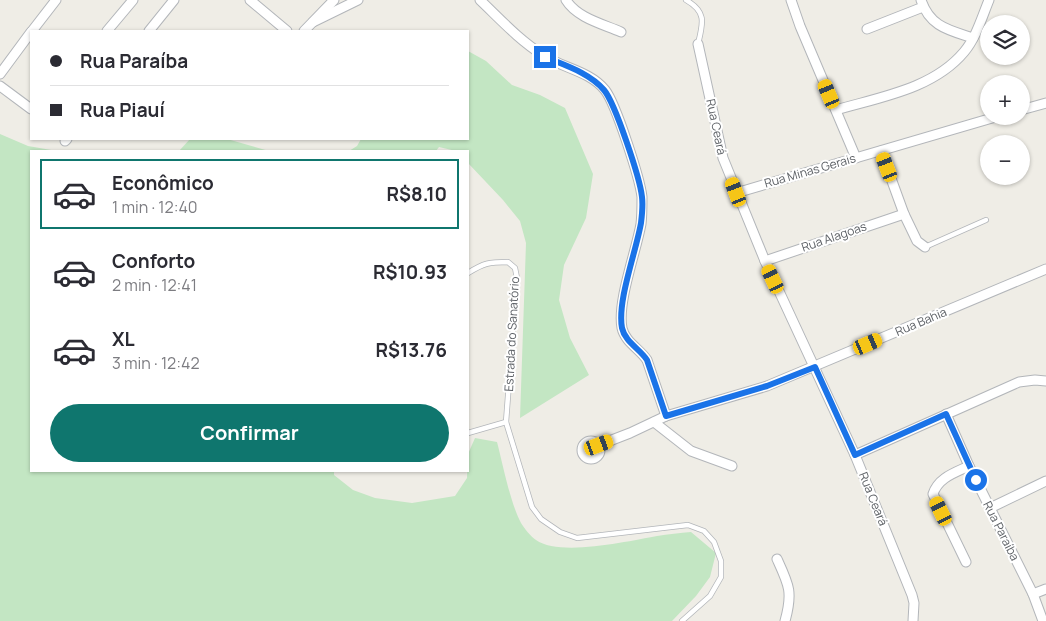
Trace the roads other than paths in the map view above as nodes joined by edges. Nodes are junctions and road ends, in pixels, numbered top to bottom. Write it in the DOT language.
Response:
graph roads {
  1 [pos="56,0"];
  2 [pos="133,0"];
  3 [pos="174,0"];
  4 [pos="250,0"];
  5 [pos="334,0"];
  6 [pos="358,0"];
  7 [pos="480,0"];
  8 [pos="566,0"];
  9 [pos="686,0"];
  10 [pos="791,0"];
  11 [pos="989,0"];
  12 [pos="922,4"];
  13 [pos="313,22"];
  14 [pos="867,29"];
  15 [pos="34,30"];
  16 [pos="109,30"];
  17 [pos="151,30"];
  18 [pos="286,30"];
  19 [pos="305,30"];
  20 [pos="621,32"];
  21 [pos="30,35"];
  22 [pos="973,38"];
  23 [pos="698,44"];
  24 [pos="0,74"];
  25 [pos="0,86"];
  26 [pos="1046,103"];
  27 [pos="1030,107"];
  28 [pos="30,108"];
  29 [pos="836,110"];
  30 [pos="980,122"];
  31 [pos="881,151"];
  32 [pos="856,158"];
  33 [pos="736,192"];
  34 [pos="904,214"];
  35 [pos="986,220"];
  36 [pos="925,247"];
  37 [pos="765,261"];
  38 [pos="1046,269"];
  39 [pos="469,272"];
  40 [pos="815,367"];
  41 [pos="1046,381"];
  42 [pos="946,414"];
  43 [pos="666,416"];
  44 [pos="506,422"];
  45 [pos="654,422"];
  46 [pos="469,433"];
  47 [pos="599,445"];
  48 [pos="855,455"];
  49 [pos="732,466"];
  50 [pos="969,466"];
  51 [pos="1046,481"];
  52 [pos="990,508"];
  53 [pos="777,559"];
  54 [pos="966,562"];
  55 [pos="1046,588"];
  56 [pos="1033,594"];
  57 [pos="682,621"];
  58 [pos="785,621"];
  59 [pos="913,621"];
  60 [pos="1043,621"];
  1 -- 15 [label="street"];
  2 -- 16 [label="street"];
  3 -- 17 [label="street"];
  4 -- 18 [label="street"];
  5 -- 13 [label="street"];
  6 -- 13 [label="street"];
  7 -- 43 [label="street"];
  8 -- 20 [label="street"];
  9 -- 23 [label="lane"];
  10 -- 29 [label="street"];
  11 -- 22 [label="street"];
  12 -- 14 [label="street"];
  12 -- 22 [label="street"];
  13 -- 19 [label="street"];
  21 -- 24 [label="street"];
  22 -- 29 [label="street"];
  23 -- 33 [label="street, Rua Ceará"];
  25 -- 28 [label="street"];
  26 -- 27 [label="street"];
  29 -- 32 [label="street"];
  30 -- 31 [label="street, Rua Minas Gerais"];
  31 -- 32 [label="street, Rua Minas Gerais"];
  31 -- 34 [label="street"];
  32 -- 33 [label="street, Rua Minas Gerais"];
  33 -- 37 [label="street, Rua Ceará"];
  34 -- 36 [label="street"];
  34 -- 37 [label="street, Rua Alagoas"];
  35 -- 36 [label="lane"];
  37 -- 40 [label="street, Rua Ceará"];
  38 -- 40 [label="street, Rua Bahia"];
  39 -- 44 [label="lane, Estrada do Sanatório"];
  40 -- 43 [label="street, Rua Bahia"];
  40 -- 48 [label="street, Rua Ceará"];
  41 -- 42 [label="street"];
  42 -- 48 [label="street"];
  42 -- 50 [label="street, Rua Paraíba"];
  43 -- 45 [label="street, Rua Bahia"];
  44 -- 46 [label="lane"];
  44 -- 57 [label="lane, Estrada do Sanatório"];
  45 -- 47 [label="street, Rua Bahia"];
  45 -- 49 [label="street"];
  48 -- 59 [label="street, Rua Ceará"];
  50 -- 52 [label="street, Rua Paraíba"];
  50 -- 54 [label="street"];
  51 -- 52 [label="street"];
  52 -- 56 [label="street, Rua Paraíba"];
  53 -- 58 [label="street"];
  55 -- 56 [label="street"];
  56 -- 60 [label="street, Rua Paraíba"];
}
